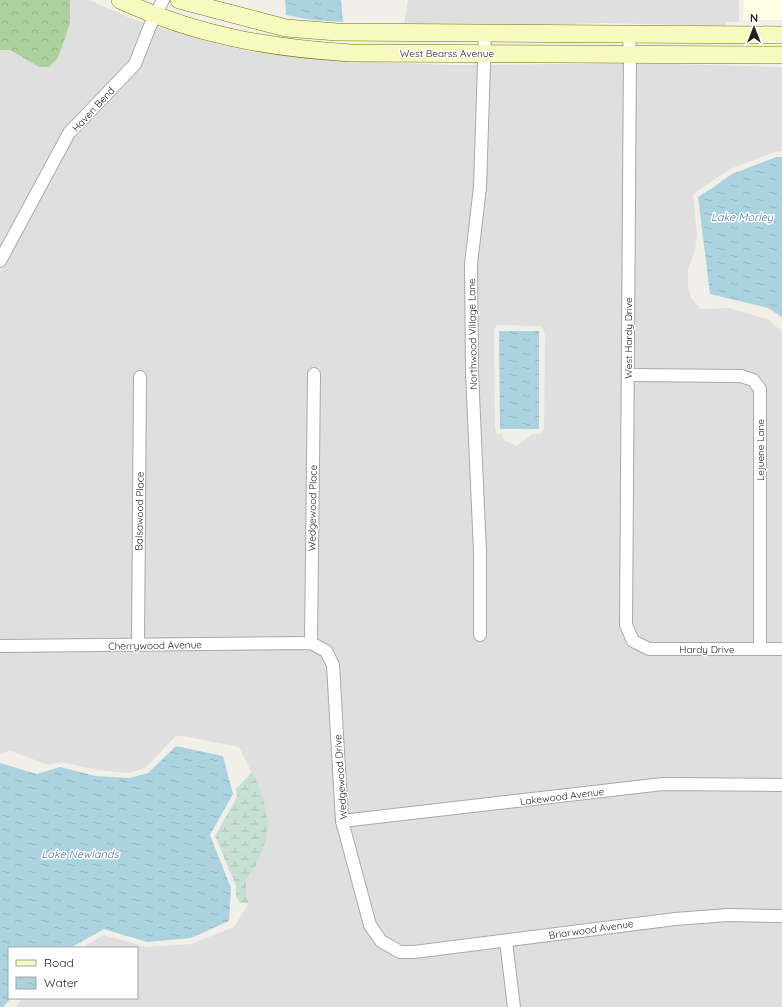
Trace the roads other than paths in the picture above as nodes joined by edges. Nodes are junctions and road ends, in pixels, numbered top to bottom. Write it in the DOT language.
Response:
graph roads {
  1 [pos="120,0"];
  2 [pos="163,0"];
  3 [pos="179,0"];
  4 [pos="156,16"];
  5 [pos="371,32"];
  6 [pos="485,33"];
  7 [pos="629,35"];
  8 [pos="782,35"];
  9 [pos="371,53"];
  10 [pos="485,53"];
  11 [pos="630,54"];
  12 [pos="782,55"];
  13 [pos="0,261"];
  14 [pos="314,374"];
  15 [pos="628,375"];
  16 [pos="140,377"];
  17 [pos="480,635"];
  18 [pos="633,641"];
  19 [pos="311,643"];
  20 [pos="138,645"];
  21 [pos="0,646"];
  22 [pos="760,649"];
  23 [pos="782,649"];
  24 [pos="782,785"];
  25 [pos="342,821"];
  26 [pos="782,916"];
  27 [pos="506,941"];
  28 [pos="400,952"];
  29 [pos="514,1007"];
  1 -- 4 [label="main road, West Bearss Avenue"];
  2 -- 4 [label="street, Haven Bend"];
  3 -- 5 [label="main road, West Bearss Avenue"];
  4 -- 9 [label="main road, West Bearss Avenue"];
  4 -- 13 [label="street, Haven Bend"];
  5 -- 6 [label="main road, West Bearss Avenue"];
  5 -- 9 [label="street"];
  6 -- 7 [label="main road, West Bearss Avenue"];
  6 -- 10 [label="street, Northwood Village Lane"];
  7 -- 8 [label="main road, West Bearss Avenue"];
  7 -- 11 [label="street, West Hardy Drive"];
  8 -- 12 [label="street"];
  9 -- 10 [label="main road, West Bearss Avenue"];
  10 -- 11 [label="main road, West Bearss Avenue"];
  10 -- 17 [label="street, Northwood Village Lane"];
  11 -- 12 [label="main road, West Bearss Avenue"];
  11 -- 15 [label="street, West Hardy Drive"];
  14 -- 19 [label="street, Wedgewood Place"];
  15 -- 18 [label="street, West Hardy Drive"];
  15 -- 22 [label="street, Lejuene Lane"];
  16 -- 20 [label="street, Balsawood Place"];
  18 -- 22 [label="street, Hardy Drive"];
  19 -- 20 [label="street, Cherrywood Avenue"];
  19 -- 25 [label="street, Wedgewood Drive"];
  20 -- 21 [label="street, Cherrywood Avenue"];
  22 -- 23 [label="street, Hardy Drive"];
  24 -- 25 [label="street, Lakewood Avenue"];
  25 -- 28 [label="street, Wedgewood Drive"];
  26 -- 27 [label="street, Briarwood Avenue"];
  27 -- 28 [label="street, Briarwood Avenue"];
  27 -- 29 [label="street"];
}
